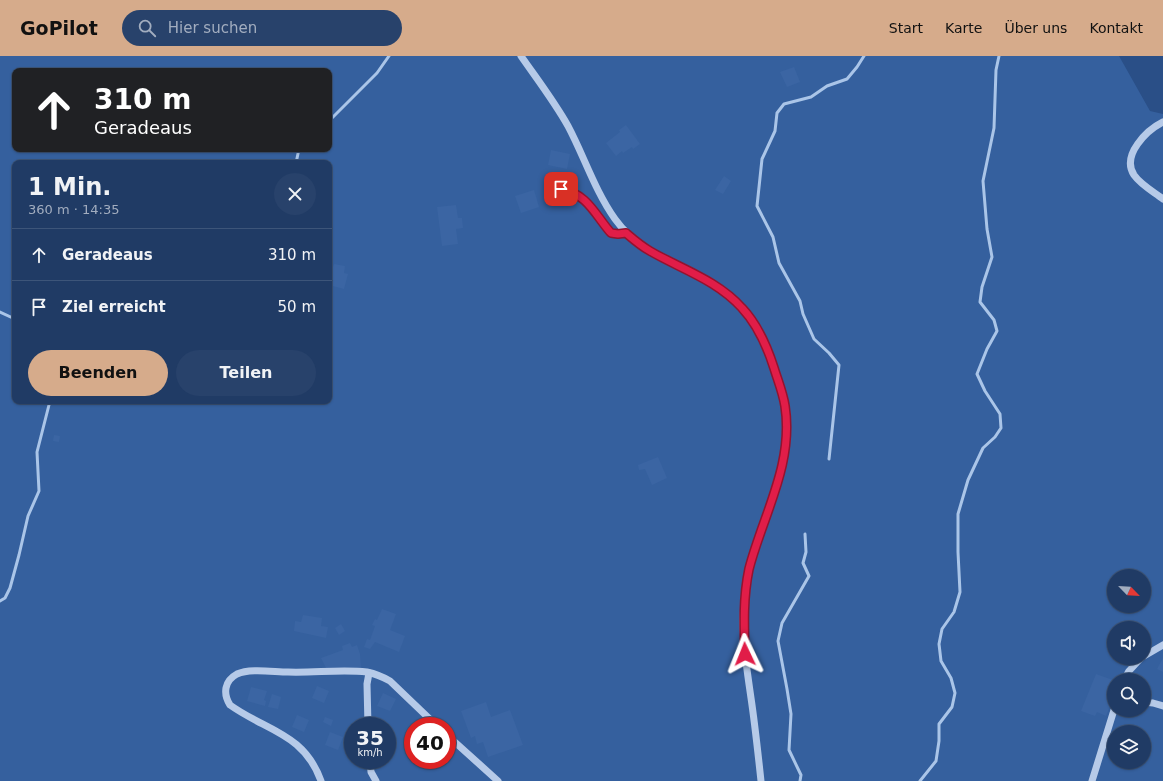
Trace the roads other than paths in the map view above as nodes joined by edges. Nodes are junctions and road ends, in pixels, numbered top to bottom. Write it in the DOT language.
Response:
graph roads {
  1 [pos="521,56"];
  2 [pos="1163,122"];
  3 [pos="550,189"];
  4 [pos="1163,199"];
  5 [pos="626,233"];
  6 [pos="1163,645"];
  7 [pos="1151,652"];
  8 [pos="1135,665"];
  9 [pos="369,673"];
  10 [pos="1128,673"];
  11 [pos="1151,702"];
  12 [pos="1163,706"];
  13 [pos="368,717"];
  14 [pos="428,717"];
  15 [pos="1112,717"];
  16 [pos="456,743"];
  17 [pos="371,769"];
  18 [pos="321,781"];
  19 [pos="376,781"];
  20 [pos="498,781"];
  21 [pos="761,781"];
  22 [pos="1092,781"];
  1 -- 5 [label="street"];
  2 -- 4 [label="street"];
  3 -- 5 [label="street"];
  5 -- 21 [label="street"];
  6 -- 7 [label="street"];
  8 -- 10 [label="street"];
  9 -- 13 [label="street"];
  9 -- 14 [label="street"];
  9 -- 18 [label="street"];
  11 -- 12 [label="street"];
  15 -- 22 [label="street"];
  16 -- 20 [label="street"];
  17 -- 19 [label="street"];
}
